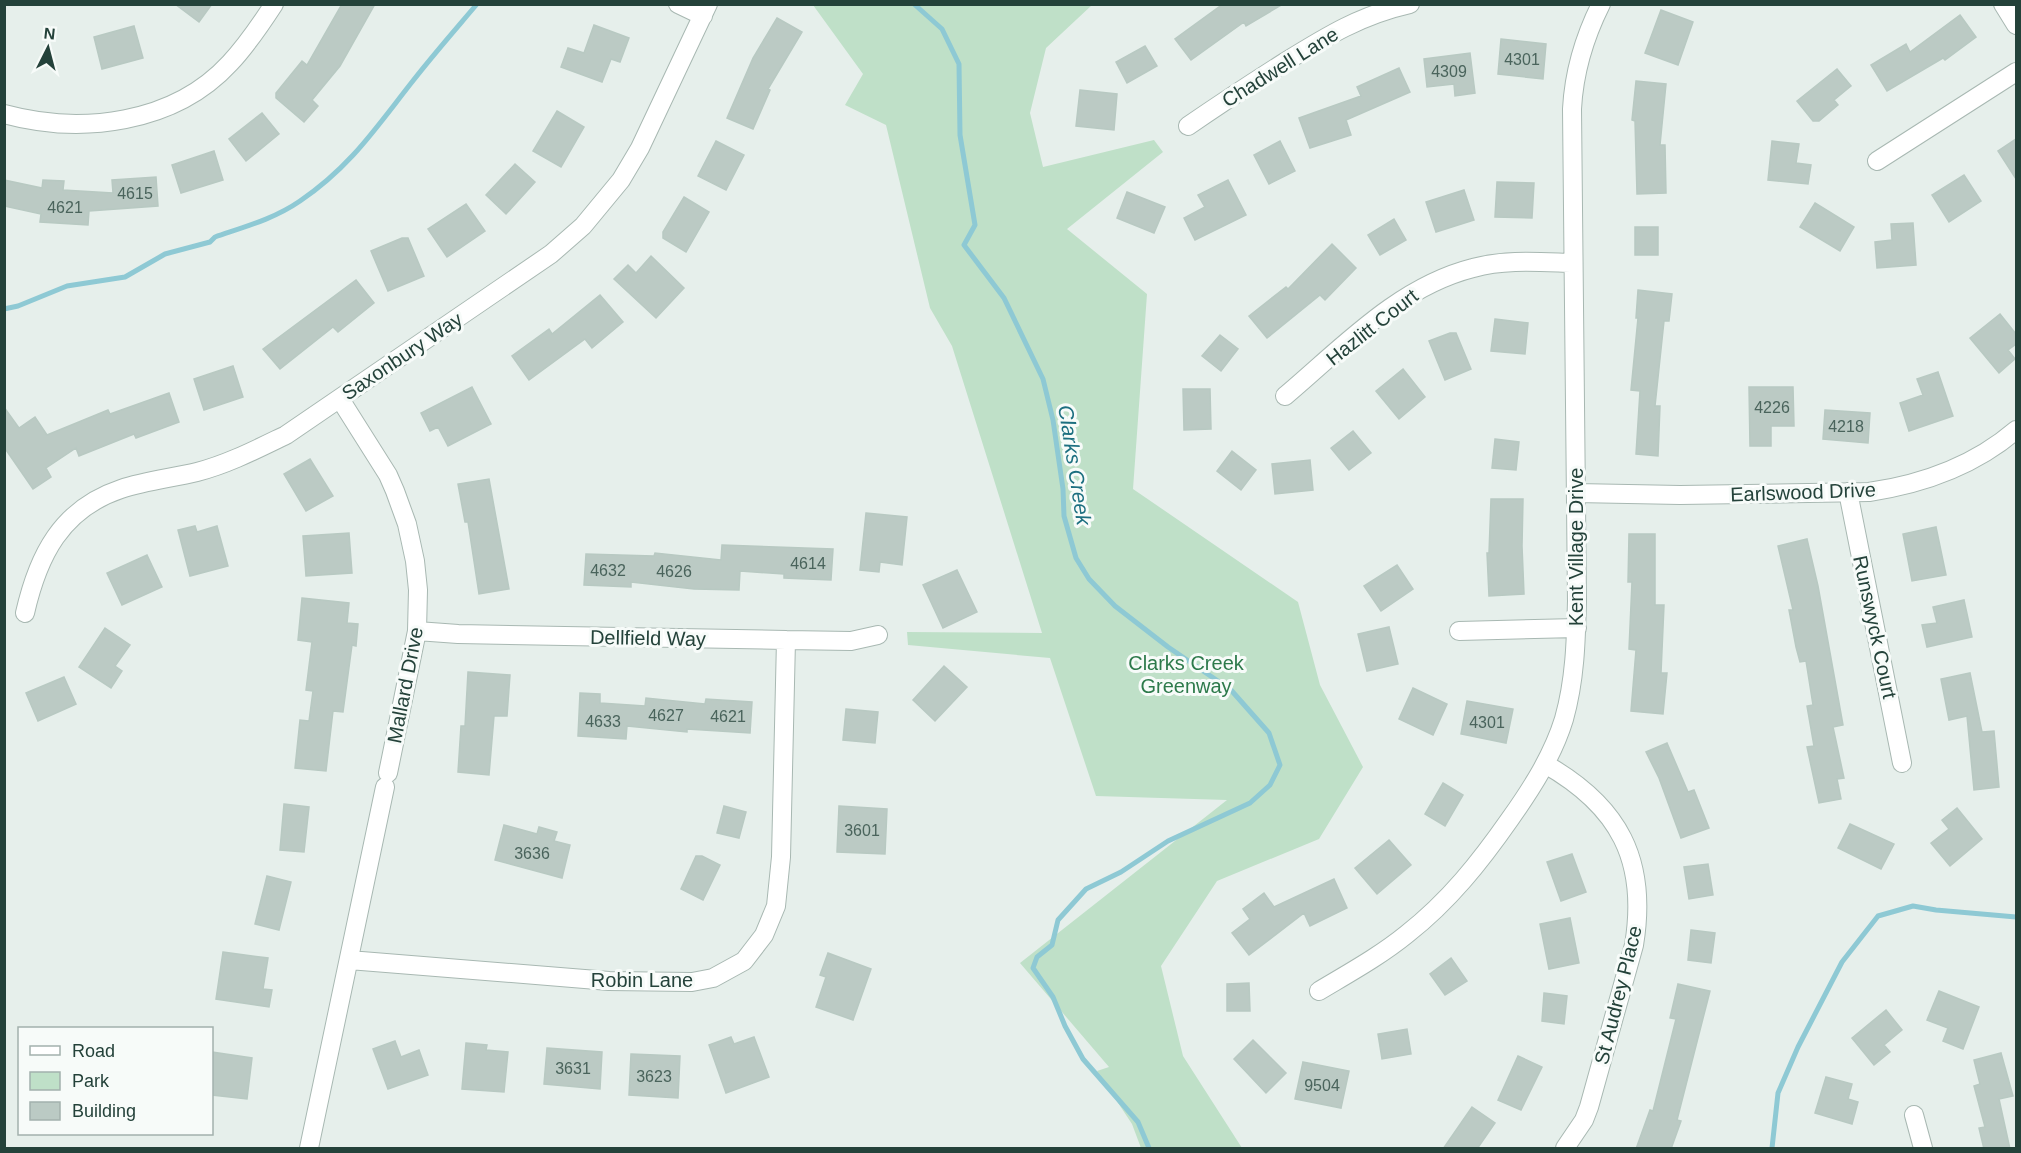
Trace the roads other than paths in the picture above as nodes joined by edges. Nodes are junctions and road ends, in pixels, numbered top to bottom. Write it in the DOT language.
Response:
graph roads {
  1 [pos="274,4"];
  2 [pos="678,4"];
  3 [pos="1410,4"];
  4 [pos="2003,4"];
  5 [pos="1597,6"];
  6 [pos="706,10"];
  7 [pos="2016,25"];
  8 [pos="2016,72"];
  9 [pos="4,114"];
  10 [pos="1188,126"];
  11 [pos="1877,161"];
  12 [pos="1573,263"];
  13 [pos="1286,396"];
  14 [pos="340,399"];
  15 [pos="2016,430"];
  16 [pos="1848,492"];
  17 [pos="1576,493"];
  18 [pos="25,613"];
  19 [pos="1576,628"];
  20 [pos="417,631"];
  21 [pos="1458,631"];
  22 [pos="878,635"];
  23 [pos="786,640"];
  24 [pos="1902,763"];
  25 [pos="1545,764"];
  26 [pos="350,960"];
  27 [pos="1319,991"];
  28 [pos="1914,1115"];
  29 [pos="309,1149"];
  30 [pos="1565,1149"];
  31 [pos="1923,1149"];
  1 -- 9 [label="street"];
  2 -- 6 [label="street"];
  3 -- 10 [label="street, Chadwell Lane"];
  4 -- 7 [label="street"];
  5 -- 12 [label="street, Kent Village Drive"];
  6 -- 14 [label="street, Saxonbury Way"];
  8 -- 11 [label="street"];
  12 -- 13 [label="street, Hazlitt Court"];
  12 -- 17 [label="street, Kent Village Drive"];
  14 -- 18 [label="street, Saxonbury Way"];
  14 -- 20 [label="street, Mallard Drive"];
  15 -- 16 [label="street, Earlswood Drive"];
  16 -- 17 [label="street, Earlswood Drive"];
  16 -- 24 [label="street, Runswyck Court"];
  17 -- 19 [label="street, Kent Village Drive"];
  19 -- 21 [label="street"];
  19 -- 25 [label="street, Kent Village Drive"];
  20 -- 23 [label="street, Dellfield Way"];
  20 -- 26 [label="street, Mallard Drive"];
  22 -- 23 [label="street, Dellfield Way"];
  23 -- 26 [label="street, Robin Lane"];
  25 -- 27 [label="street, Kent Village Drive"];
  25 -- 30 [label="street, St Audrey Place"];
  26 -- 29 [label="street, Mallard Drive"];
  28 -- 31 [label="street"];
}
